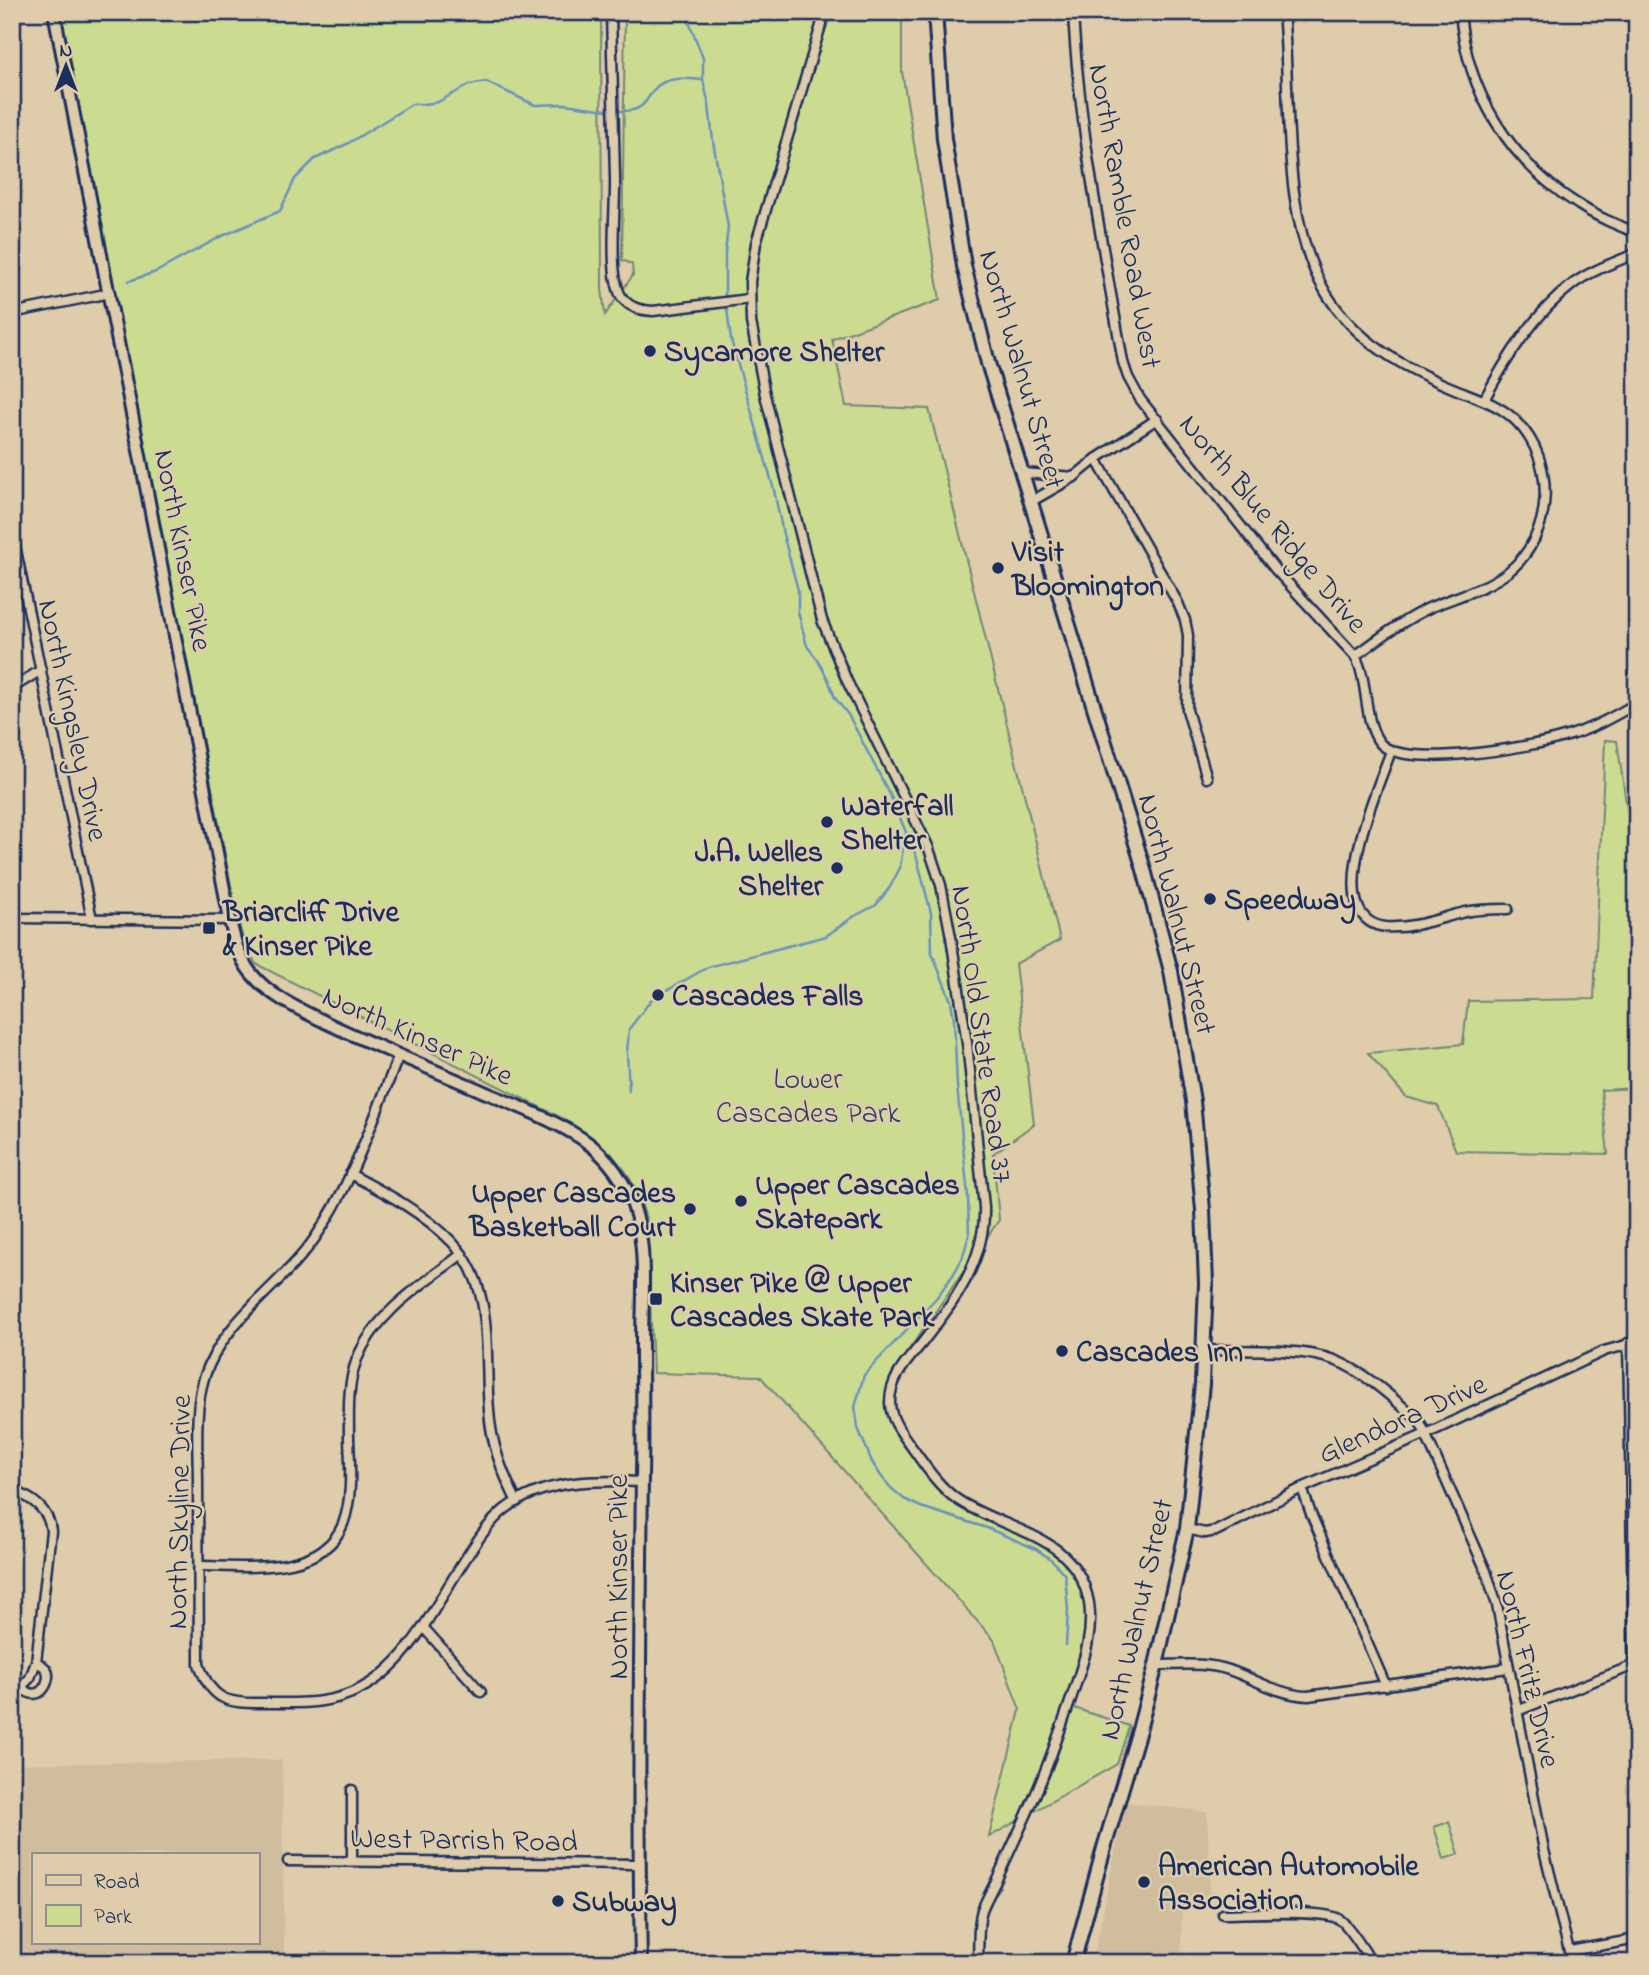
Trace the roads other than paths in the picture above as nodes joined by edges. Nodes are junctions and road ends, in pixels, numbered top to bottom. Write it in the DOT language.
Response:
graph roads {
  1 [pos="54,12"];
  2 [pos="611,12"];
  3 [pos="825,12"];
  4 [pos="935,12"];
  5 [pos="1073,12"];
  6 [pos="1283,12"];
  7 [pos="1460,12"];
  8 [pos="1637,233"];
  9 [pos="1637,253"];
  10 [pos="110,293"];
  11 [pos="749,299"];
  12 [pos="12,313"];
  13 [pos="1484,400"];
  14 [pos="1157,419"];
  15 [pos="1096,459"];
  16 [pos="1023,473"];
  17 [pos="1074,477"];
  18 [pos="1032,501"];
  19 [pos="12,531"];
  20 [pos="1355,656"];
  21 [pos="41,670"];
  22 [pos="12,688"];
  23 [pos="1637,703"];
  24 [pos="1391,751"];
  25 [pos="1207,778"];
  26 [pos="1508,909"];
  27 [pos="12,918"];
  28 [pos="92,919"];
  29 [pos="230,920"];
  30 [pos="399,1055"];
  31 [pos="350,1174"];
  32 [pos="461,1254"];
  33 [pos="1632,1343"];
  34 [pos="1203,1350"];
  35 [pos="1426,1434"];
  36 [pos="642,1482"];
  37 [pos="1302,1488"];
  38 [pos="12,1490"];
  39 [pos="517,1502"];
  40 [pos="1187,1530"];
  41 [pos="199,1566"];
  42 [pos="423,1627"];
  43 [pos="36,1662"];
  44 [pos="1636,1664"];
  45 [pos="1156,1665"];
  46 [pos="1508,1668"];
  47 [pos="1386,1686"];
  48 [pos="22,1688"];
  49 [pos="481,1692"];
  50 [pos="12,1696"];
  51 [pos="1517,1711"];
  52 [pos="352,1790"];
  53 [pos="352,1860"];
  54 [pos="288,1861"];
  55 [pos="639,1864"];
  56 [pos="1223,1914"];
  57 [pos="1637,1939"];
  58 [pos="1570,1951"];
  59 [pos="641,1963"];
  60 [pos="978,1963"];
  61 [pos="1073,1963"];
  62 [pos="1372,1963"];
  63 [pos="1572,1963"];
  1 -- 10 [label="street, North Kinser Pike"];
  2 -- 11 [label="street"];
  3 -- 11 [label="street, North Old State Road 37"];
  4 -- 16 [label="main road, North Walnut Street"];
  5 -- 14 [label="street, North Ramble Road West"];
  6 -- 13 [label="street"];
  7 -- 8 [label="street"];
  9 -- 13 [label="street"];
  10 -- 12 [label="street"];
  10 -- 29 [label="street, North Kinser Pike"];
  11 -- 60 [label="street, North Old State Road 37"];
  13 -- 20 [label="street"];
  14 -- 15 [label="street"];
  14 -- 20 [label="street, North Blue Ridge Drive"];
  15 -- 17 [label="street"];
  15 -- 25 [label="street"];
  16 -- 17 [label="street"];
  16 -- 18 [label="main road, North Walnut Street"];
  17 -- 18 [label="street"];
  18 -- 34 [label="main road, North Walnut Street"];
  19 -- 21 [label="street, North Kingsley Drive"];
  20 -- 24 [label="street"];
  21 -- 22 [label="street"];
  21 -- 28 [label="street, North Kingsley Drive"];
  23 -- 24 [label="street"];
  24 -- 26 [label="street"];
  27 -- 28 [label="street"];
  28 -- 29 [label="street"];
  29 -- 30 [label="street, North Kinser Pike"];
  30 -- 31 [label="street, North Skyline Drive"];
  30 -- 36 [label="street, North Kinser Pike"];
  31 -- 32 [label="street"];
  31 -- 41 [label="street, North Skyline Drive"];
  32 -- 39 [label="street"];
  32 -- 41 [label="street"];
  33 -- 35 [label="street, Glendora Drive"];
  33 -- 44 [label="street"];
  34 -- 35 [label="street, North Fritz Drive"];
  34 -- 40 [label="main road, North Walnut Street"];
  35 -- 37 [label="street, Glendora Drive"];
  35 -- 46 [label="street, North Fritz Drive"];
  36 -- 39 [label="street"];
  36 -- 55 [label="street, North Kinser Pike"];
  37 -- 40 [label="street, Glendora Drive"];
  37 -- 47 [label="street"];
  38 -- 43 [label="street"];
  39 -- 42 [label="street"];
  40 -- 45 [label="main road, North Walnut Street"];
  41 -- 42 [label="street, North Skyline Drive"];
  42 -- 49 [label="street"];
  43 -- 48 [label="street"];
  43 -- 48 [label="street"];
  44 -- 51 [label="street"];
  45 -- 47 [label="street"];
  45 -- 61 [label="main road, North Walnut Street"];
  46 -- 47 [label="street"];
  46 -- 51 [label="street, North Fritz Drive"];
  48 -- 50 [label="street"];
  51 -- 58 [label="street, North Fritz Drive"];
  52 -- 53 [label="street"];
  53 -- 54 [label="street, West Parrish Road"];
  53 -- 55 [label="street, West Parrish Road"];
  55 -- 59 [label="street, North Kinser Pike"];
  56 -- 62 [label="street"];
  57 -- 58 [label="street"];
  58 -- 63 [label="street, North Fritz Drive"];
}
